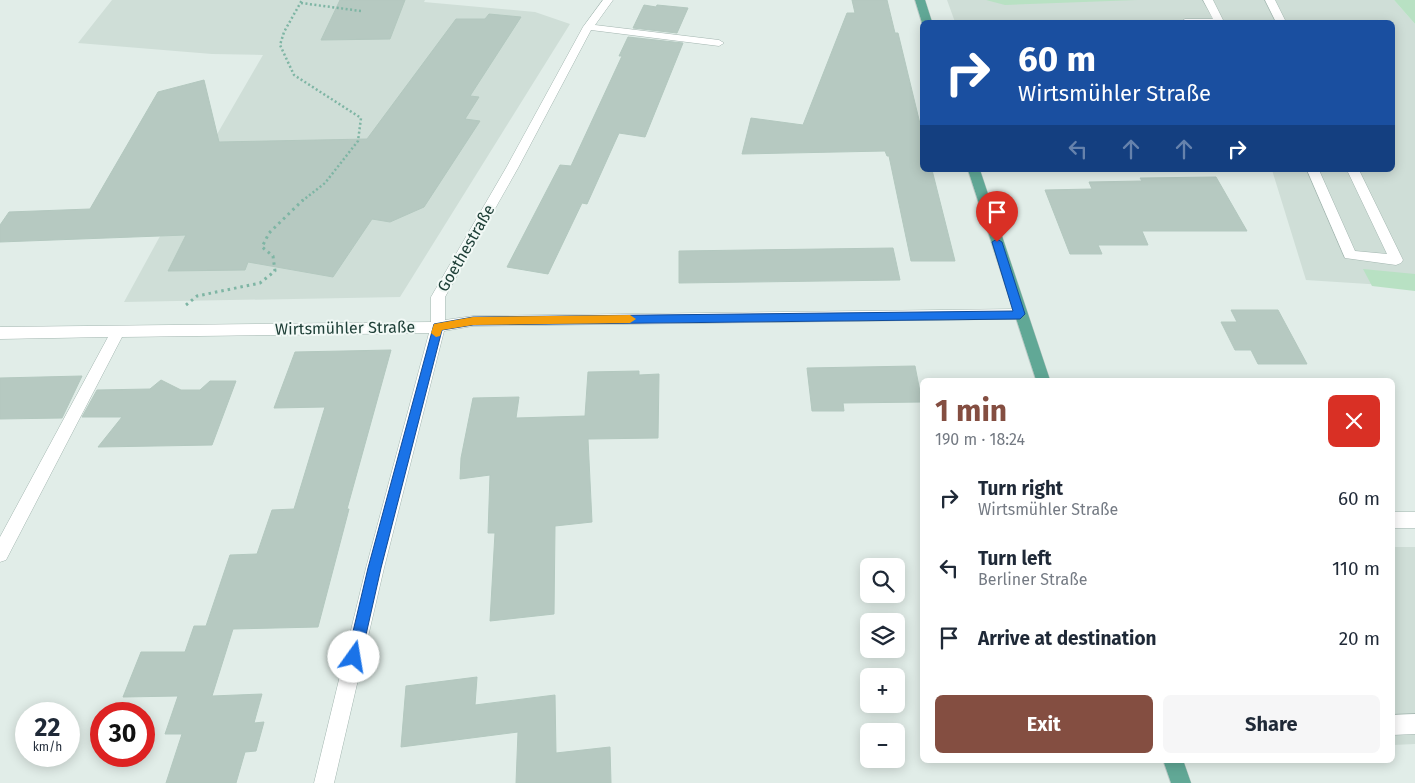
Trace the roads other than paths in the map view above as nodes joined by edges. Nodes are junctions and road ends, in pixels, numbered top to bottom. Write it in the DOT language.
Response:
graph roads {
  1 [pos="608,0"];
  2 [pos="920,0"];
  3 [pos="1270,0"];
  4 [pos="1206,1"];
  5 [pos="926,20"];
  6 [pos="1218,20"];
  7 [pos="1280,20"];
  8 [pos="588,27"];
  9 [pos="719,43"];
  10 [pos="975,172"];
  11 [pos="1314,172"];
  12 [pos="1354,172"];
  13 [pos="1020,314"];
  14 [pos="438,327"];
  15 [pos="118,331"];
  16 [pos="0,333"];
  17 [pos="1042,378"];
  18 [pos="1395,520"];
  19 [pos="1415,520"];
  20 [pos="0,554"];
  21 [pos="1415,724"];
  22 [pos="1395,725"];
  23 [pos="1174,763"];
  24 [pos="324,783"];
  25 [pos="1181,783"];
  1 -- 8 [label="street, Goethestraße"];
  2 -- 5 [label="main road"];
  3 -- 7 [label="street"];
  4 -- 6 [label="street"];
  8 -- 9 [label="street"];
  8 -- 14 [label="street, Goethestraße"];
  10 -- 13 [label="main road"];
  11 -- 12 [label="street"];
  13 -- 14 [label="street, Wirtsmühler Straße"];
  13 -- 17 [label="main road"];
  14 -- 15 [label="street, Wirtsmühler Straße"];
  14 -- 24 [label="street, Goethestraße"];
  15 -- 16 [label="street, Wirtsmühler Straße"];
  15 -- 20 [label="street"];
  18 -- 19 [label="street"];
  21 -- 22 [label="street"];
  23 -- 25 [label="main road"];
}
